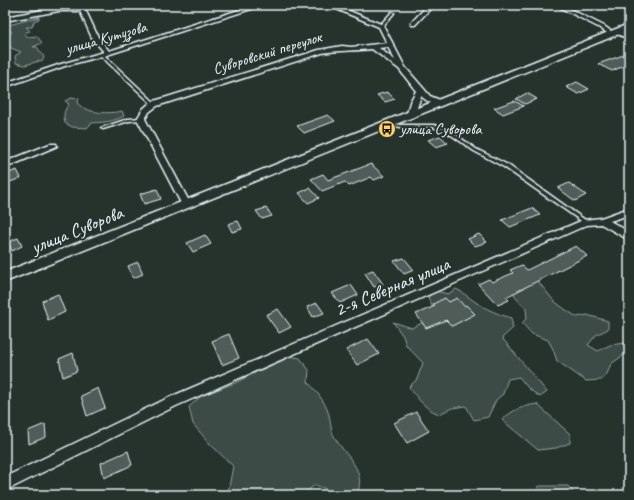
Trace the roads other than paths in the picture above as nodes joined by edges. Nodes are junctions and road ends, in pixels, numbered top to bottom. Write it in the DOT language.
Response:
graph roads {
  1 [pos="261,5"];
  2 [pos="330,5"];
  3 [pos="434,5"];
  4 [pos="558,5"];
  5 [pos="83,7"];
  6 [pos="393,13"];
  7 [pos="5,19"];
  8 [pos="413,24"];
  9 [pos="381,26"];
  10 [pos="629,27"];
  11 [pos="615,33"];
  12 [pos="629,37"];
  13 [pos="390,45"];
  14 [pos="372,46"];
  15 [pos="108,53"];
  16 [pos="402,68"];
  17 [pos="5,85"];
  18 [pos="420,91"];
  19 [pos="439,103"];
  20 [pos="154,104"];
  21 [pos="411,114"];
  22 [pos="141,119"];
  23 [pos="388,124"];
  24 [pos="104,128"];
  25 [pos="53,146"];
  26 [pos="5,165"];
  27 [pos="186,205"];
  28 [pos="629,211"];
  29 [pos="602,221"];
  30 [pos="586,222"];
  31 [pos="629,236"];
  32 [pos="5,277"];
  33 [pos="5,484"];
  1 -- 15 [label="street, улица Кутузова"];
  2 -- 9 [label="street"];
  3 -- 8 [label="street"];
  4 -- 11 [label="street"];
  5 -- 7 [label="street"];
  5 -- 15 [label="street"];
  6 -- 9 [label="lane"];
  9 -- 13 [label="street"];
  10 -- 11 [label="street, улица Суворова"];
  11 -- 12 [label="street"];
  11 -- 19 [label="street, улица Суворова"];
  13 -- 14 [label="street, Суворовский переулок"];
  13 -- 16 [label="street"];
  14 -- 16 [label="street"];
  14 -- 20 [label="street, Суворовский переулок"];
  15 -- 17 [label="street, улица Кутузова"];
  15 -- 20 [label="lane"];
  16 -- 18 [label="street"];
  18 -- 19 [label="street"];
  18 -- 21 [label="street"];
  19 -- 21 [label="street, улица Суворова"];
  20 -- 22 [label="street"];
  21 -- 23 [label="street, улица Суворова"];
  22 -- 24 [label="lane"];
  22 -- 27 [label="street"];
  23 -- 27 [label="street, улица Суворова"];
  23 -- 30 [label="lane"];
  25 -- 26 [label="street"];
  27 -- 32 [label="street, улица Суворова"];
  28 -- 29 [label="street, 2-я Северная улица"];
  29 -- 30 [label="street, 2-я Северная улица"];
  29 -- 31 [label="street"];
  30 -- 33 [label="street, 2-я Северная улица"];
}
